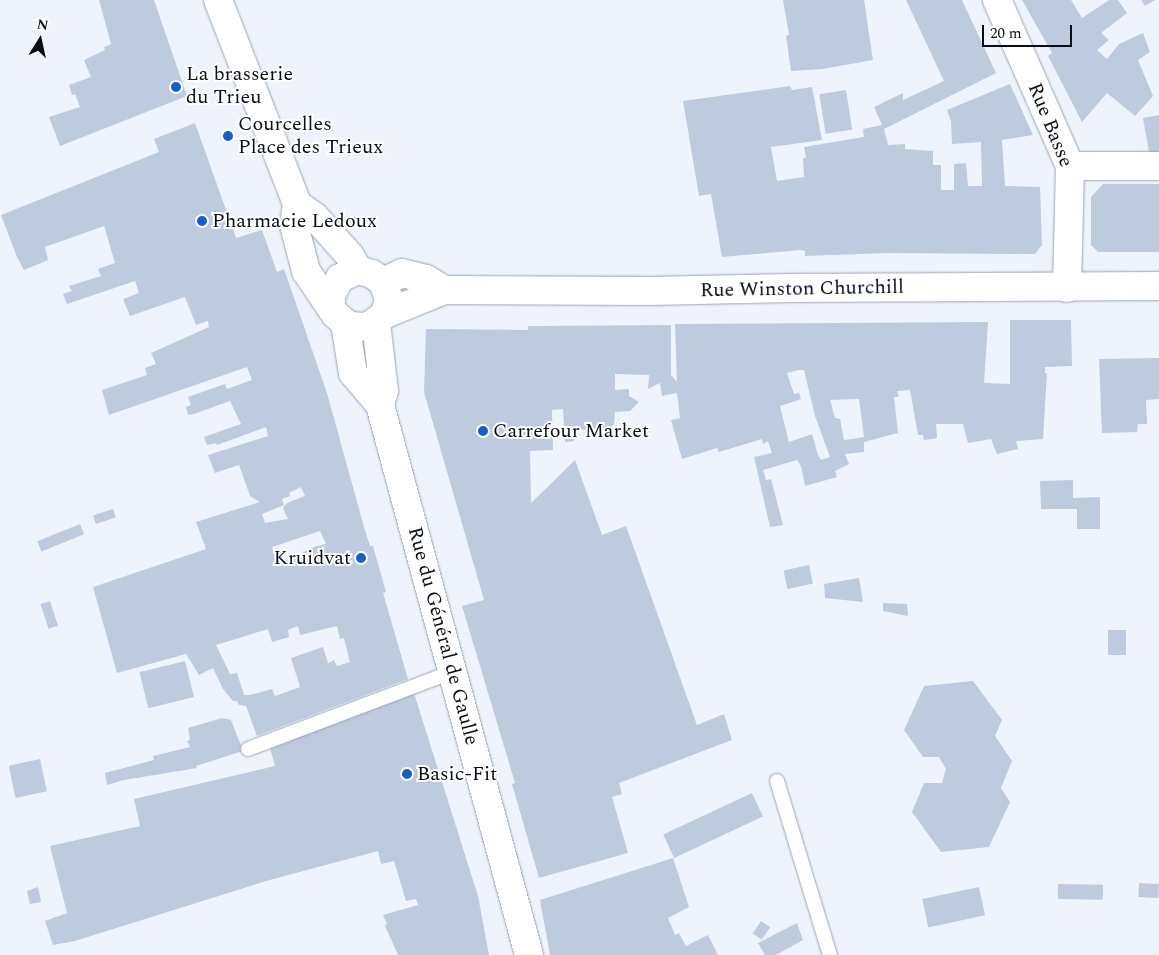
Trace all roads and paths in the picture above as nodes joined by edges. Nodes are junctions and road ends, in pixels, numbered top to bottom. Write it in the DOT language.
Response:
graph roads {
  1 [pos="218,0"];
  2 [pos="997,0"];
  3 [pos="1070,166"];
  4 [pos="1159,166"];
  5 [pos="297,204"];
  6 [pos="358,270"];
  7 [pos="383,282"];
  8 [pos="1159,286"];
  9 [pos="1067,288"];
  10 [pos="444,290"];
  11 [pos="338,314"];
  12 [pos="380,318"];
  13 [pos="380,404"];
  14 [pos="452,672"];
  15 [pos="248,749"];
  16 [pos="777,781"];
  17 [pos="529,955"];
  18 [pos="830,955"];
  1 -- 5 [label="main road"];
  2 -- 3 [label="main road, Rue Basse"];
  3 -- 4 [label="main road"];
  3 -- 9 [label="main road, Rue Basse"];
  5 -- 6 [label="main road"];
  5 -- 11 [label="main road"];
  6 -- 7 [label="main road"];
  6 -- 11 [label="main road"];
  7 -- 10 [label="main road"];
  7 -- 12 [label="main road"];
  8 -- 9 [label="main road, Rue Winston Churchill"];
  9 -- 10 [label="main road, Rue Winston Churchill"];
  10 -- 12 [label="main road"];
  11 -- 12 [label="main road"];
  11 -- 13 [label="main road"];
  12 -- 13 [label="main road"];
  13 -- 14 [label="main road, Rue du Général de Gaulle"];
  14 -- 15 [label="lane"];
  14 -- 17 [label="main road, Rue du Général de Gaulle"];
  16 -- 18 [label="lane"];
}
